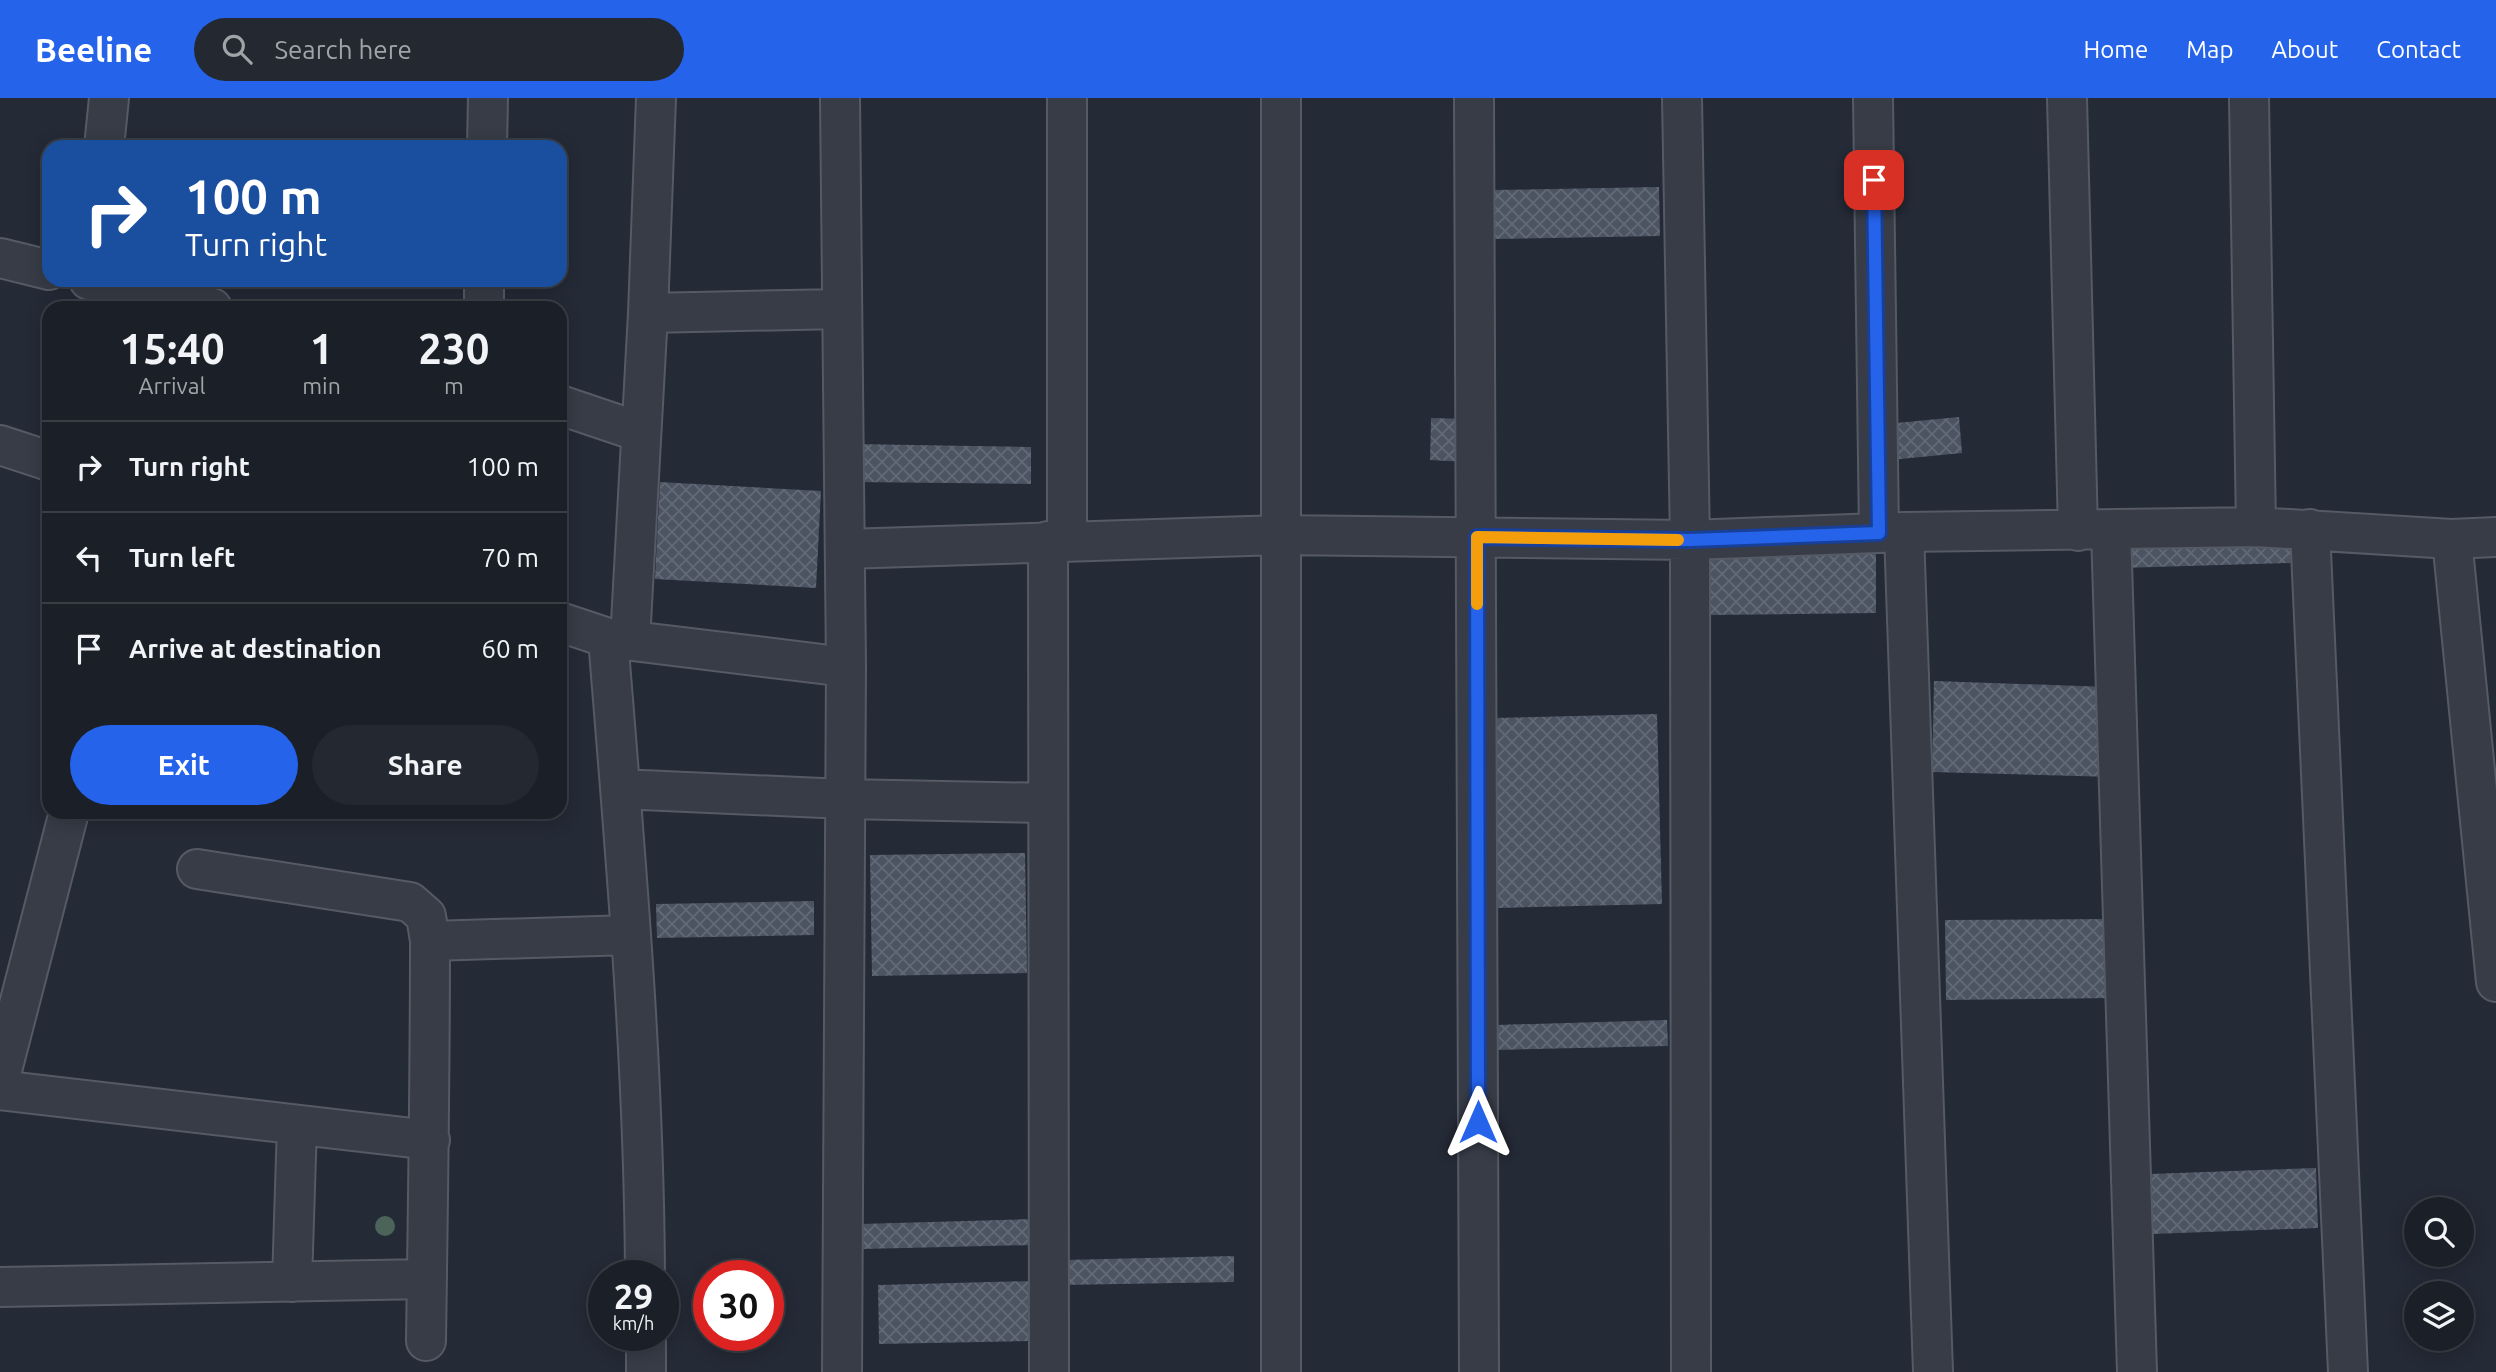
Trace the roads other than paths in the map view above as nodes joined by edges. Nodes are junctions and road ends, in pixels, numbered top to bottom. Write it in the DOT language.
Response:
graph roads {
  1 [pos="109,98"];
  2 [pos="488,98"];
  3 [pos="656,98"];
  4 [pos="840,98"];
  5 [pos="1067,98"];
  6 [pos="1281,98"];
  7 [pos="1474,98"];
  8 [pos="1682,98"];
  9 [pos="1873,98"];
  10 [pos="2067,98"];
  11 [pos="2249,98"];
  12 [pos="105,140"];
  13 [pos="487,140"];
  14 [pos="0,258"];
  15 [pos="42,268"];
  16 [pos="121,287"];
  17 [pos="182,301"];
  18 [pos="840,309"];
  19 [pos="648,313"];
  20 [pos="567,407"];
  21 [pos="640,432"];
  22 [pos="0,445"];
  23 [pos="42,459"];
  24 [pos="2256,527"];
  25 [pos="2310,529"];
  26 [pos="2094,531"];
  27 [pos="1892,533"];
  28 [pos="1281,535"];
  29 [pos="1477,537"];
  30 [pos="2496,537"];
  31 [pos="2452,539"];
  32 [pos="1690,540"];
  33 [pos="1057,541"];
  34 [pos="845,549"];
  35 [pos="567,624"];
  36 [pos="619,639"];
  37 [pos="846,667"];
  38 [pos="620,789"];
  39 [pos="844,799"];
  40 [pos="1048,803"];
  41 [pos="67,819"];
  42 [pos="197,869"];
  43 [pos="631,935"];
  44 [pos="430,941"];
  45 [pos="2496,982"];
  46 [pos="0,1079"];
  47 [pos="0,1090"];
  48 [pos="297,1125"];
  49 [pos="430,1140"];
  50 [pos="645,1260"];
  51 [pos="426,1279"];
  52 [pos="292,1282"];
  53 [pos="0,1287"];
  54 [pos="426,1341"];
  55 [pos="646,1351"];
  56 [pos="646,1372"];
  57 [pos="842,1372"];
  58 [pos="1049,1372"];
  59 [pos="1281,1372"];
  60 [pos="1479,1372"];
  61 [pos="1691,1372"];
  62 [pos="1933,1372"];
  63 [pos="2137,1372"];
  64 [pos="2348,1372"];
  1 -- 12 [label="street"];
  2 -- 13 [label="street"];
  3 -- 19 [label="street"];
  4 -- 18 [label="street"];
  5 -- 33 [label="street"];
  6 -- 28 [label="street"];
  7 -- 29 [label="street"];
  8 -- 32 [label="street"];
  9 -- 27 [label="street"];
  10 -- 26 [label="street"];
  11 -- 24 [label="street"];
  14 -- 15 [label="street"];
  16 -- 17 [label="street"];
  18 -- 19 [label="street"];
  18 -- 34 [label="street"];
  19 -- 21 [label="street"];
  20 -- 21 [label="street"];
  21 -- 36 [label="street"];
  22 -- 23 [label="street"];
  24 -- 25 [label="street"];
  24 -- 26 [label="street"];
  25 -- 31 [label="street"];
  25 -- 64 [label="street"];
  26 -- 27 [label="street"];
  26 -- 63 [label="street"];
  27 -- 32 [label="street"];
  27 -- 62 [label="street"];
  28 -- 29 [label="street"];
  28 -- 33 [label="street"];
  28 -- 59 [label="street"];
  29 -- 32 [label="street"];
  29 -- 60 [label="street"];
  30 -- 31 [label="street"];
  31 -- 45 [label="street"];
  32 -- 61 [label="street"];
  33 -- 34 [label="street"];
  33 -- 40 [label="street"];
  34 -- 37 [label="street"];
  35 -- 36 [label="street"];
  36 -- 37 [label="street"];
  36 -- 38 [label="street"];
  37 -- 39 [label="street"];
  38 -- 39 [label="street"];
  38 -- 43 [label="street"];
  39 -- 40 [label="street"];
  39 -- 57 [label="street"];
  40 -- 58 [label="street"];
  41 -- 46 [label="street"];
  42 -- 44 [label="street"];
  43 -- 44 [label="street"];
  43 -- 50 [label="street"];
  44 -- 49 [label="street"];
  47 -- 48 [label="street"];
  48 -- 49 [label="street"];
  48 -- 52 [label="street"];
  49 -- 51 [label="street"];
  51 -- 52 [label="street"];
  51 -- 54 [label="street"];
  52 -- 53 [label="street"];
  55 -- 56 [label="street"];
}
